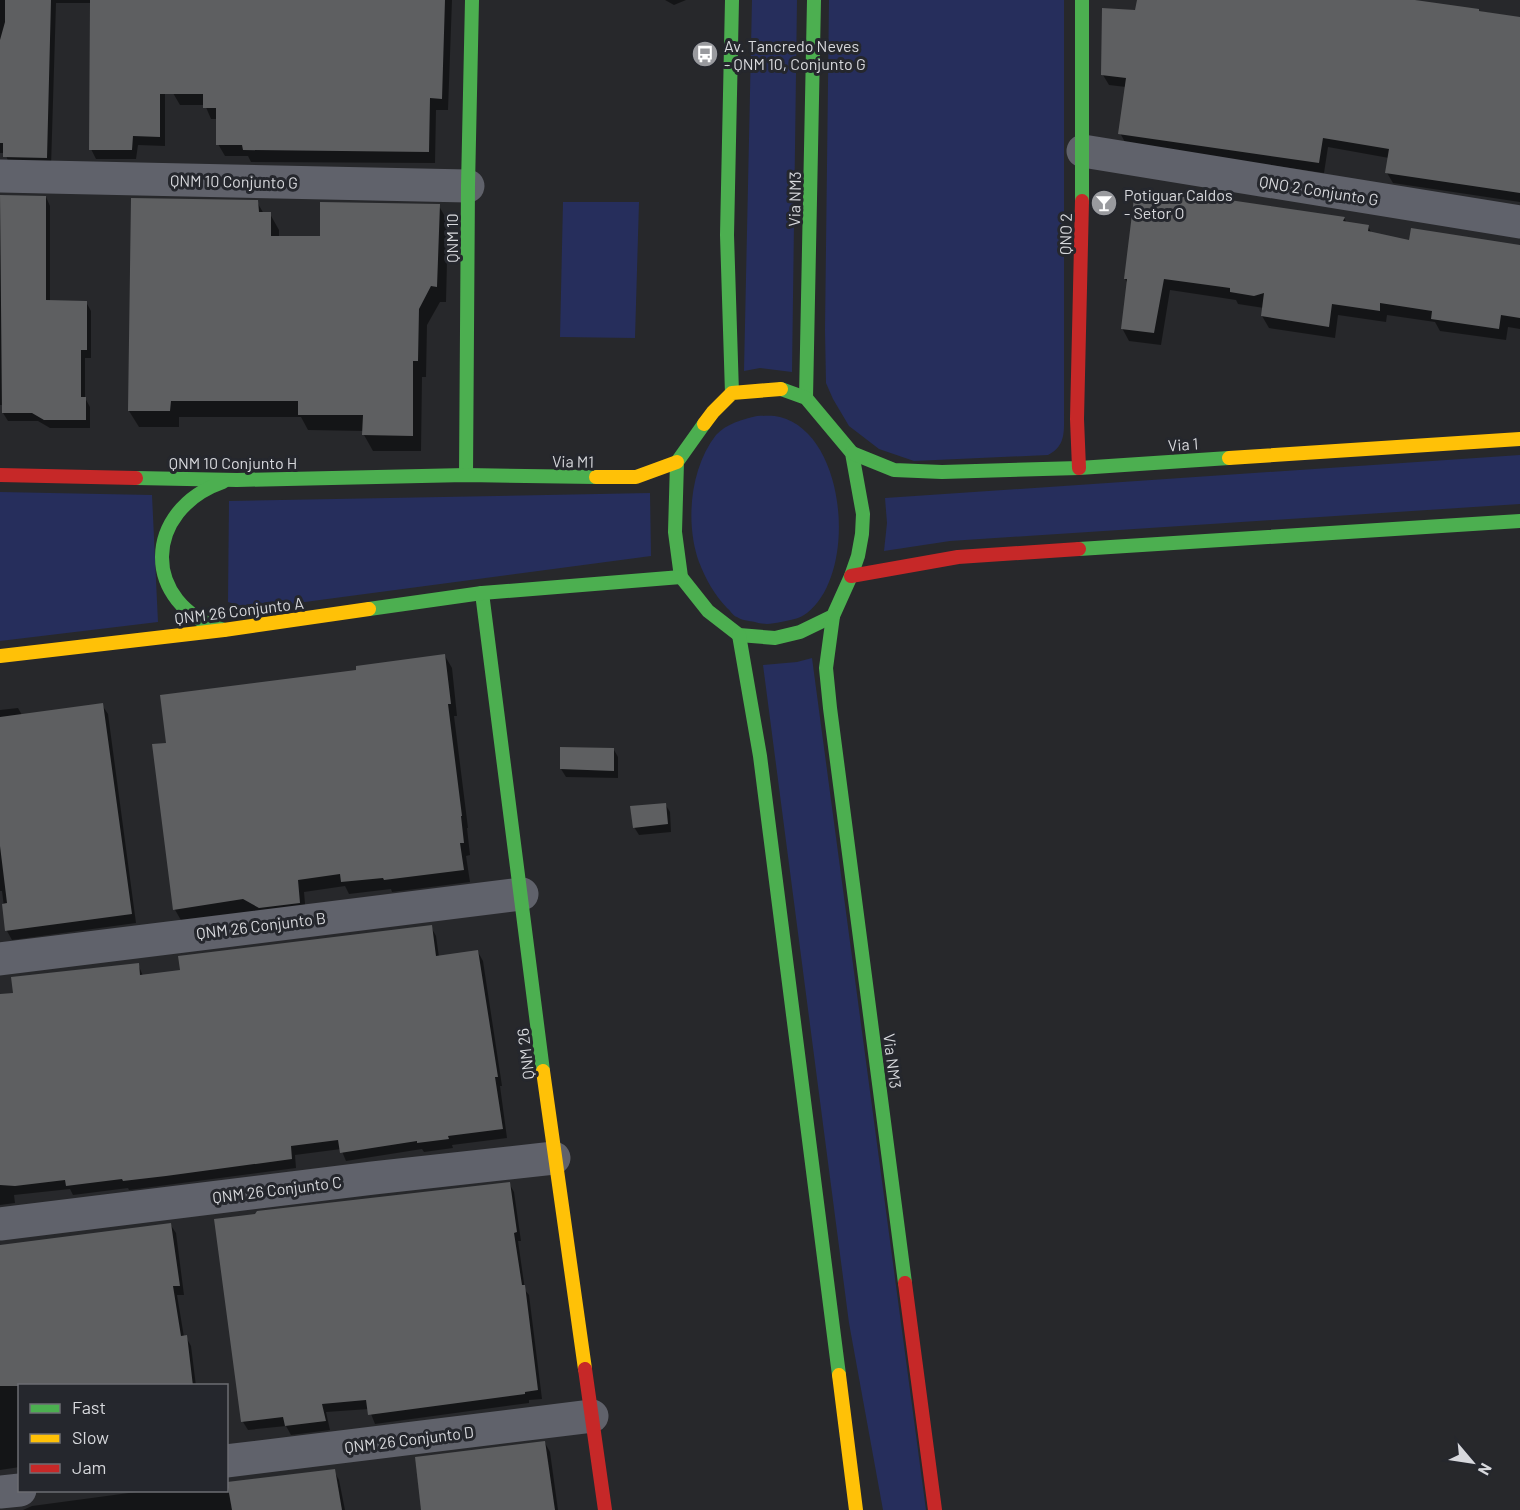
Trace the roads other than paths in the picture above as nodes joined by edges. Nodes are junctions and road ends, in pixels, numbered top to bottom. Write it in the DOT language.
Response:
graph roads {
  1 [pos="472,0"];
  2 [pos="732,0"];
  3 [pos="814,0"];
  4 [pos="1082,0"];
  5 [pos="1083,150"];
  6 [pos="0,176"];
  7 [pos="468,186"];
  8 [pos="1520,222"];
  9 [pos="732,393"];
  10 [pos="807,398"];
  11 [pos="1520,439"];
  12 [pos="852,453"];
  13 [pos="677,462"];
  14 [pos="1079,468"];
  15 [pos="0,475"];
  16 [pos="466,475"];
  17 [pos="237,480"];
  18 [pos="1520,521"];
  19 [pos="851,576"];
  20 [pos="681,577"];
  21 [pos="482,593"];
  22 [pos="833,616"];
  23 [pos="224,630"];
  24 [pos="739,635"];
  25 [pos="0,656"];
  26 [pos="522,894"];
  27 [pos="0,959"];
  28 [pos="554,1158"];
  29 [pos="0,1224"];
  30 [pos="592,1416"];
  31 [pos="228,1461"];
  32 [pos="18,1490"];
  33 [pos="0,1492"];
  34 [pos="605,1510"];
  35 [pos="856,1510"];
  36 [pos="935,1510"];
  1 -- 7 [label="main road, QNM 10"];
  2 -- 9 [label="main road"];
  3 -- 10 [label="main road, Via NM3"];
  4 -- 5 [label="main road, QNO 2"];
  5 -- 8 [label="street, QNO 2 Conjunto G"];
  5 -- 14 [label="main road, QNO 2"];
  6 -- 7 [label="street, QNM 10 Conjunto G"];
  7 -- 16 [label="main road, QNM 10"];
  9 -- 10 [label="main road"];
  9 -- 13 [label="main road"];
  10 -- 12 [label="main road"];
  11 -- 14 [label="main road, Via 1"];
  12 -- 14 [label="main road, Via 1"];
  12 -- 19 [label="main road, Via NM3"];
  13 -- 16 [label="main road, Via M1"];
  13 -- 20 [label="main road"];
  15 -- 17 [label="main road, QNM 10 Conjunto H"];
  16 -- 17 [label="main road, QNM 10 Conjunto H"];
  17 -- 23 [label="main road"];
  18 -- 19 [label="main road"];
  19 -- 22 [label="main road, Via NM3"];
  20 -- 21 [label="main road"];
  20 -- 24 [label="main road"];
  21 -- 23 [label="main road, QNM 26 Conjunto A"];
  21 -- 26 [label="main road, QNM 26"];
  22 -- 24 [label="main road"];
  22 -- 36 [label="main road, Via NM3"];
  23 -- 25 [label="main road, QNM 26 Conjunto A"];
  24 -- 35 [label="main road"];
  26 -- 27 [label="street, QNM 26 Conjunto B"];
  26 -- 28 [label="main road, QNM 26"];
  28 -- 29 [label="street, QNM 26 Conjunto C"];
  28 -- 30 [label="main road, QNM 26"];
  30 -- 31 [label="street, QNM 26 Conjunto D"];
  30 -- 34 [label="main road, QNM 26"];
  32 -- 33 [label="street"];
}
